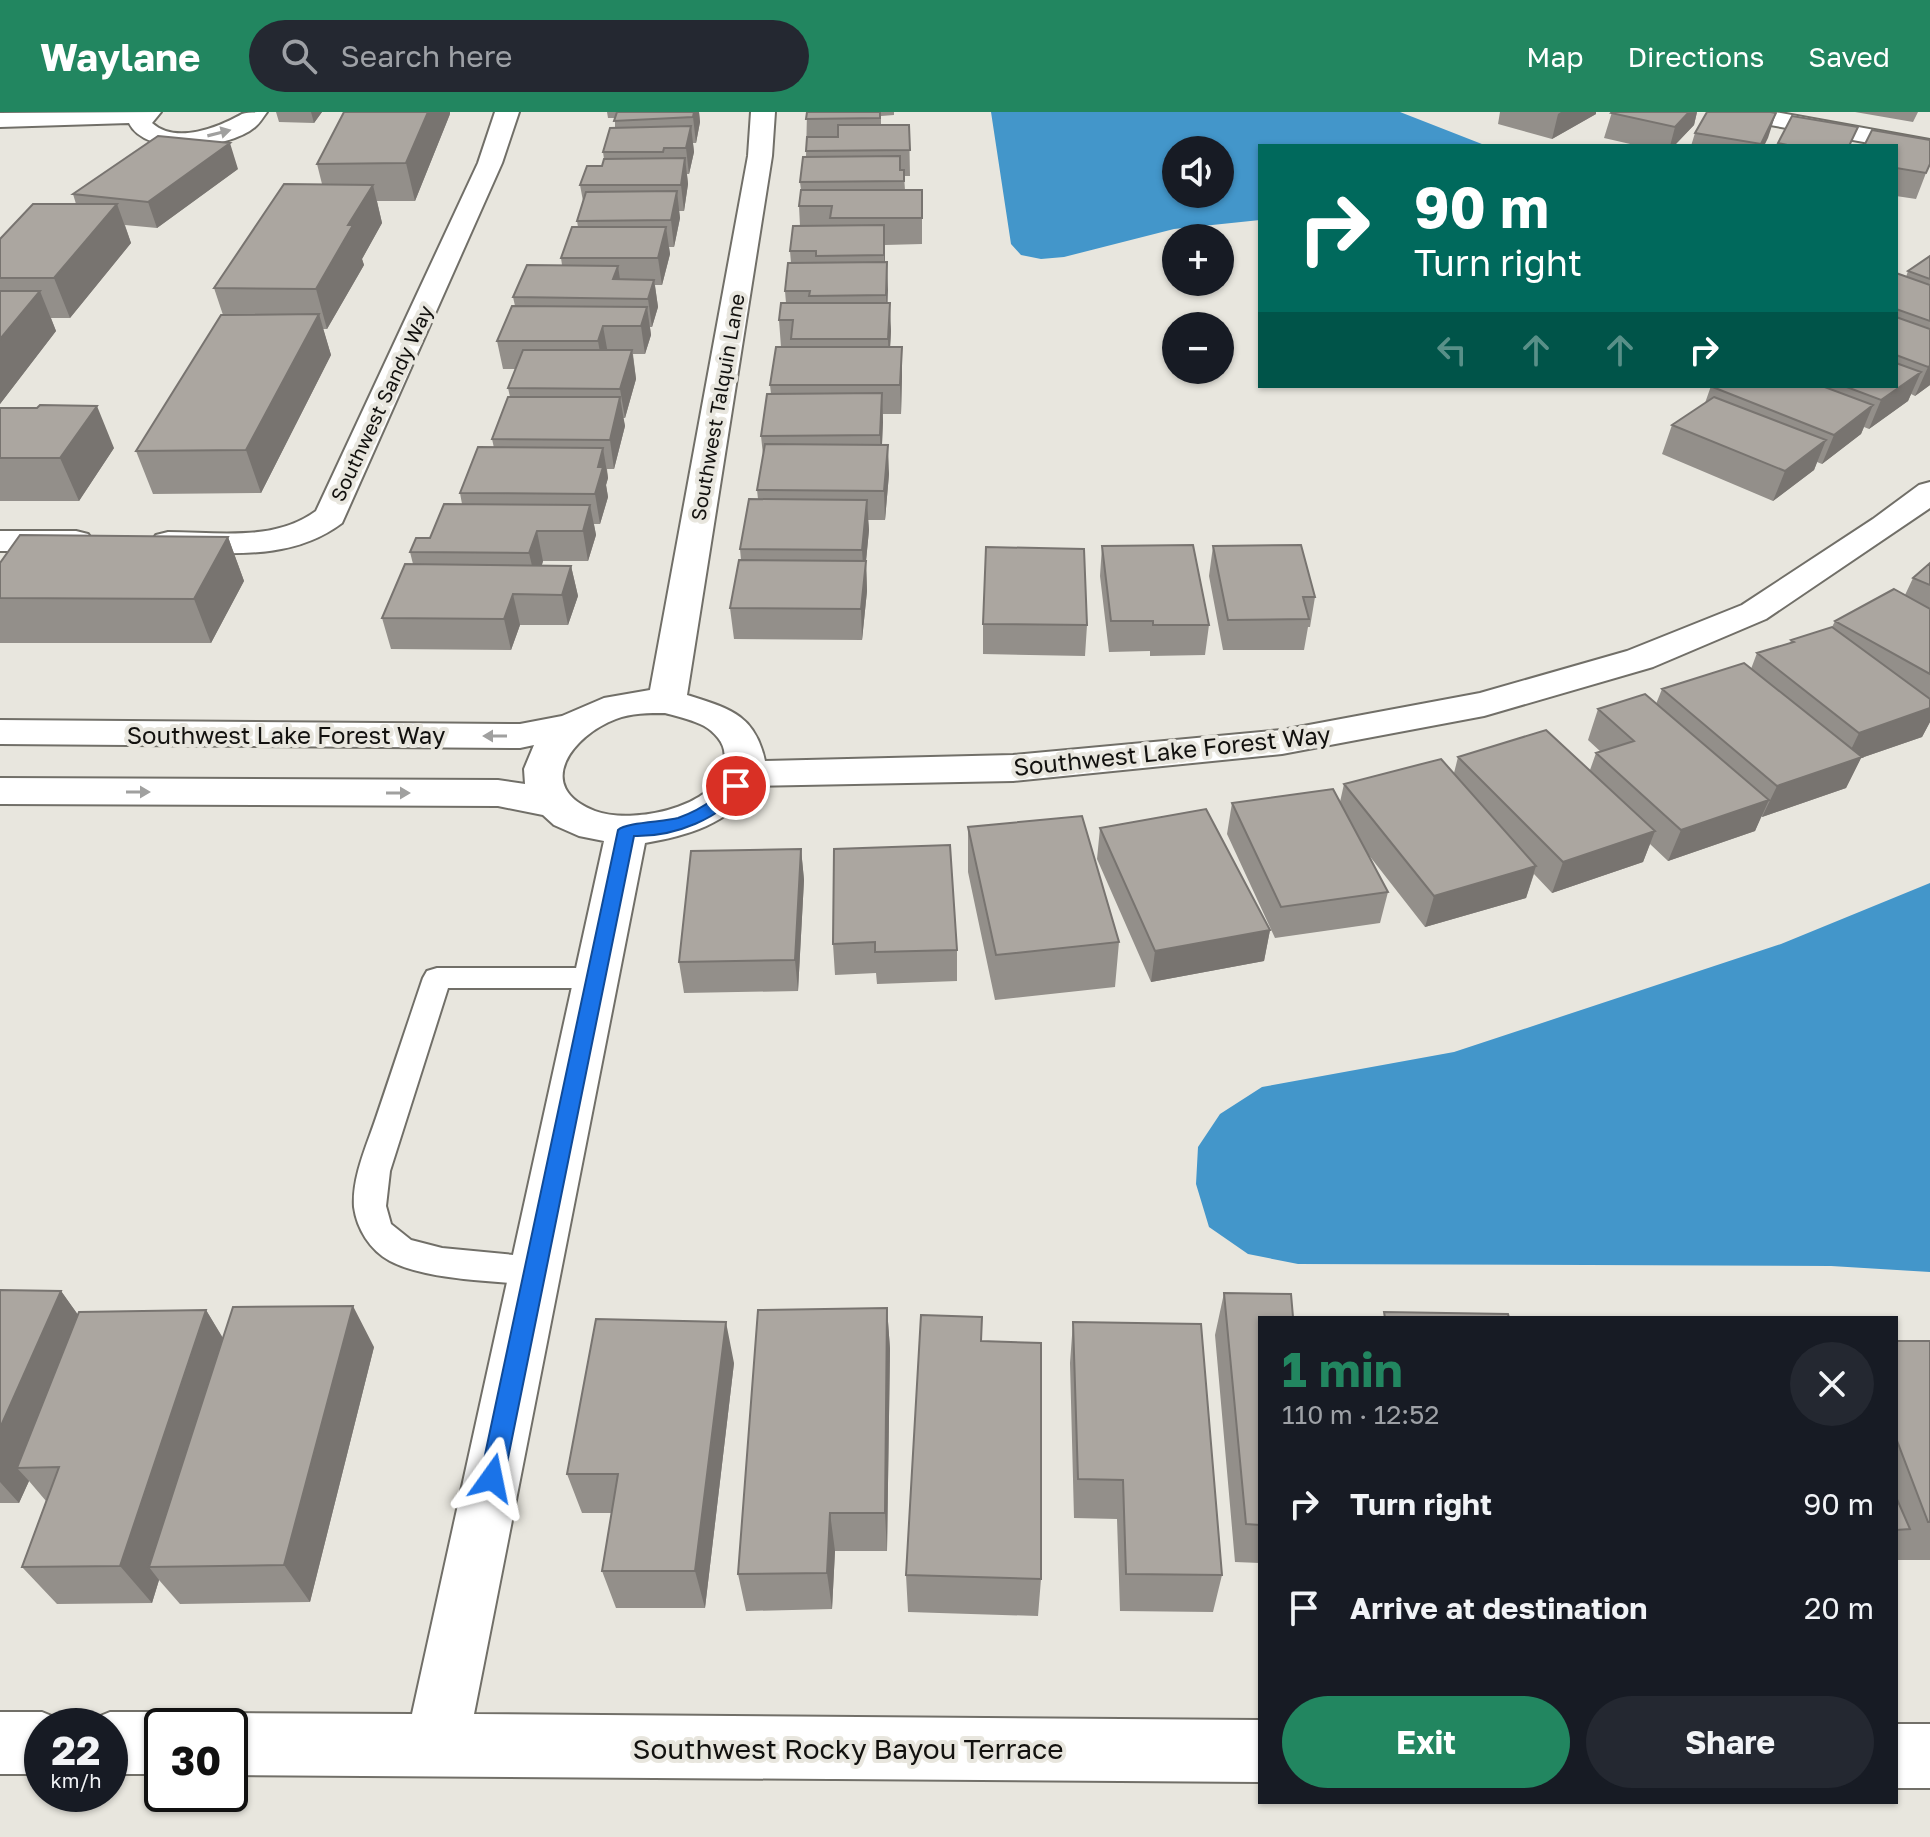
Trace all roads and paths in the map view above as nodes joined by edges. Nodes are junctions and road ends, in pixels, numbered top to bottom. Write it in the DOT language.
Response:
graph roads {
  1 [pos="255,112"];
  2 [pos="507,112"];
  3 [pos="763,112"];
  4 [pos="1737,112"];
  5 [pos="146,114"];
  6 [pos="0,120"];
  7 [pos="178,139"];
  8 [pos="1930,147"];
  9 [pos="151,156"];
  10 [pos="1930,492"];
  11 [pos="0,541"];
  12 [pos="107,541"];
  13 [pos="137,542"];
  14 [pos="667,701"];
  15 [pos="572,726"];
  16 [pos="0,732"];
  17 [pos="75,733"];
  18 [pos="743,774"];
  19 [pos="0,791"];
  20 [pos="60,791"];
  21 [pos="554,805"];
  22 [pos="627,830"];
  23 [pos="596,978"];
  24 [pos="535,1271"];
  25 [pos="0,1743"];
  26 [pos="24,1743"];
  27 [pos="248,1744"];
  28 [pos="437,1744"];
  29 [pos="1258,1751"];
  30 [pos="1898,1756"];
  31 [pos="1930,1756"];
  7 -- 1 [label="street, one-way"];
  2 -- 13 [label="street, Southwest Sandy Way"];
  3 -- 14 [label="street, Southwest Talquin Lane"];
  4 -- 8 [label="street"];
  5 -- 6 [label="street"];
  5 -- 7 [label="street"];
  7 -- 9 [label="street"];
  10 -- 18 [label="street, Southwest Lake Forest Way"];
  11 -- 12 [label="street"];
  14 -- 15 [label="street"];
  14 -- 18 [label="street"];
  15 -- 17 [label="street, Southwest Lake Forest Way, one-way"];
  15 -- 21 [label="street"];
  16 -- 17 [label="street, Southwest Lake Forest Way"];
  17 -- 20 [label="street"];
  18 -- 22 [label="street"];
  19 -- 20 [label="street"];
  20 -- 21 [label="street, one-way"];
  21 -- 22 [label="street"];
  22 -- 23 [label="street"];
  23 -- 24 [label="street"];
  23 -- 24 [label="lane"];
  24 -- 28 [label="street"];
  25 -- 26 [label="street"];
  27 -- 28 [label="street, Southwest Rocky Bayou Terrace"];
  28 -- 29 [label="street, Southwest Rocky Bayou Terrace"];
  30 -- 31 [label="street"];
}
